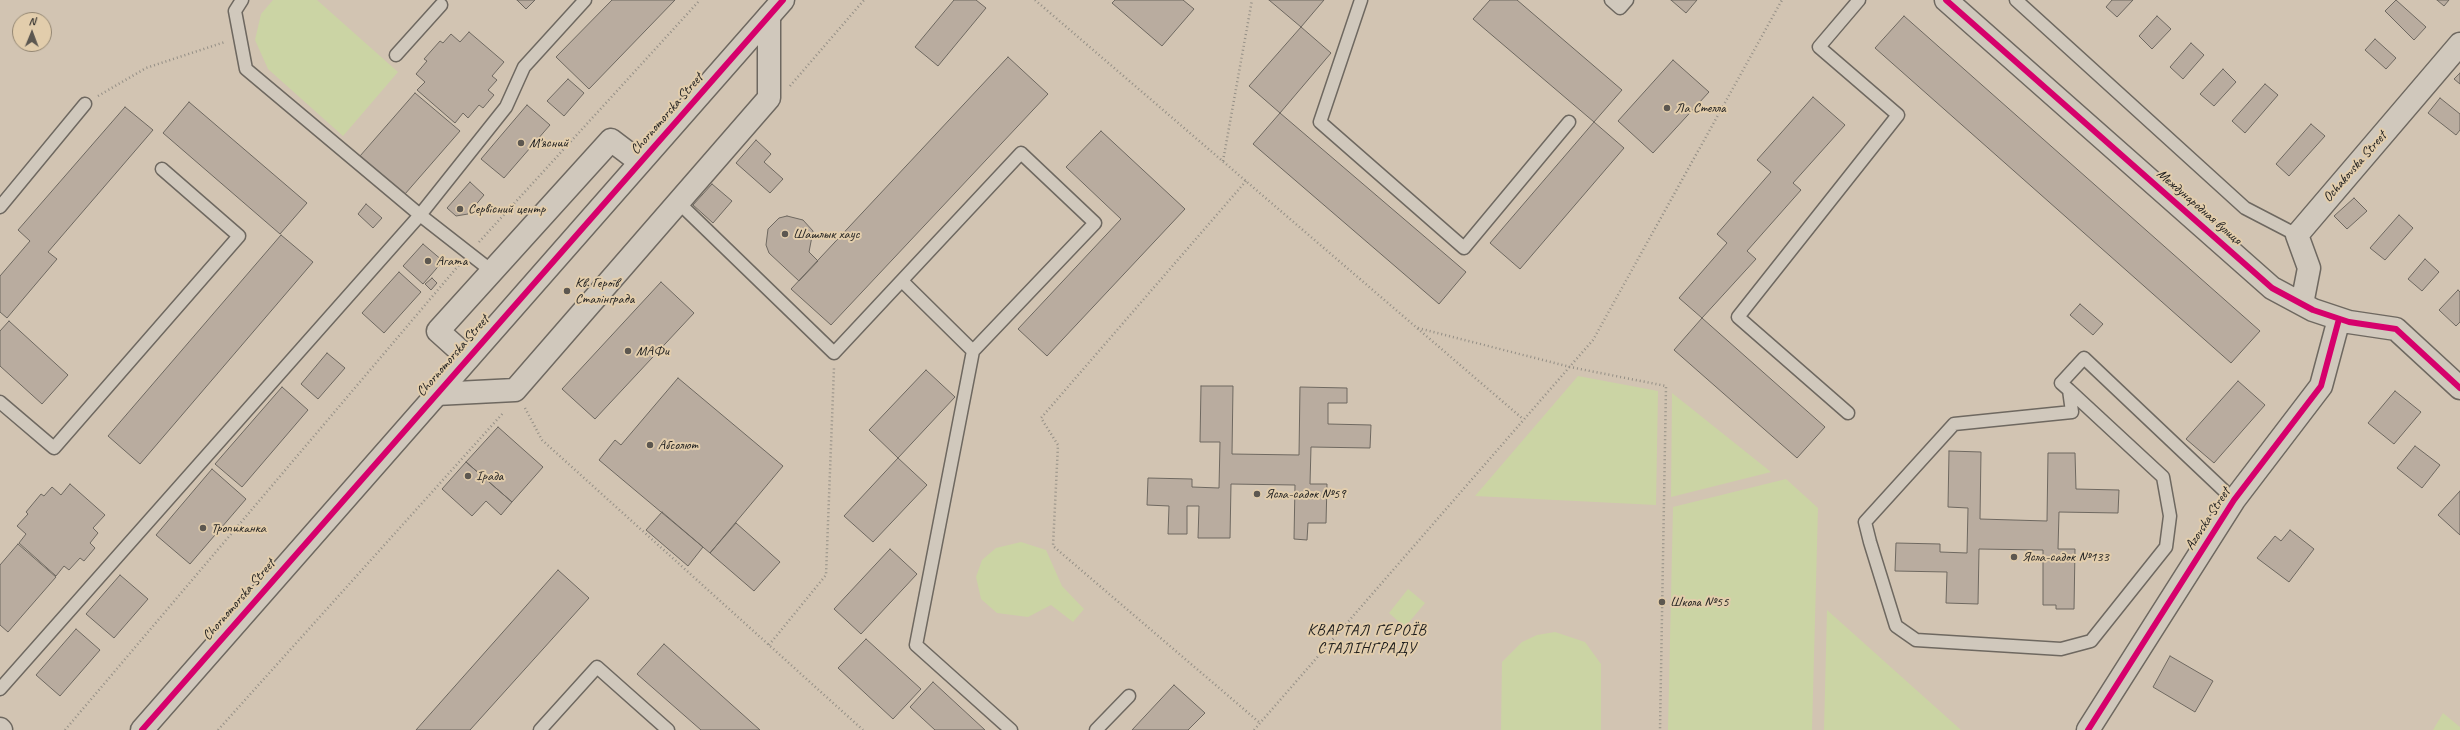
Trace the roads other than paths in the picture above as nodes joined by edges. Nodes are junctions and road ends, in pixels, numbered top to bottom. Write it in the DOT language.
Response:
graph roads {
  1 [pos="242,0"];
  2 [pos="585,0"];
  3 [pos="783,0"];
  4 [pos="1361,0"];
  5 [pos="1611,0"];
  6 [pos="1627,0"];
  7 [pos="1859,0"];
  8 [pos="1946,0"];
  9 [pos="2016,0"];
  10 [pos="440,2"];
  11 [pos="768,16"];
  12 [pos="2460,44"];
  13 [pos="396,55"];
  14 [pos="86,104"];
  15 [pos="1570,122"];
  16 [pos="640,162"];
  17 [pos="162,169"];
  18 [pos="678,202"];
  19 [pos="0,207"];
  20 [pos="420,215"];
  21 [pos="2297,235"];
  22 [pos="493,272"];
  23 [pos="902,281"];
  24 [pos="2302,304"];
  25 [pos="2339,319"];
  26 [pos="973,351"];
  27 [pos="468,358"];
  28 [pos="2460,388"];
  29 [pos="2069,390"];
  30 [pos="436,394"];
  31 [pos="0,402"];
  32 [pos="1848,413"];
  33 [pos="2234,500"];
  34 [pos="0,689"];
  35 [pos="1129,696"];
  36 [pos="142,730"];
  37 [pos="540,730"];
  38 [pos="668,730"];
  39 [pos="1011,730"];
  40 [pos="1096,730"];
  41 [pos="2088,730"];
  1 -- 20 [label="lane"];
  2 -- 20 [label="lane"];
  3 -- 11 [label="street, Chornomorska Street"];
  4 -- 15 [label="lane"];
  5 -- 6 [label="lane"];
  7 -- 32 [label="lane"];
  8 -- 24 [label="street, Мєждународная вулиця"];
  9 -- 21 [label="lane"];
  10 -- 13 [label="lane"];
  11 -- 16 [label="street, Chornomorska Street"];
  11 -- 18 [label="street"];
  12 -- 21 [label="street, Ochakovska Street"];
  14 -- 19 [label="lane"];
  16 -- 22 [label="street"];
  16 -- 27 [label="street, Chornomorska Street"];
  17 -- 31 [label="lane"];
  18 -- 23 [label="lane"];
  18 -- 30 [label="street"];
  20 -- 22 [label="lane"];
  20 -- 34 [label="lane"];
  21 -- 24 [label="street"];
  22 -- 27 [label="street"];
  23 -- 26 [label="lane"];
  23 -- 26 [label="lane"];
  24 -- 25 [label="street, Мєждународная вулиця"];
  25 -- 28 [label="street, Мєждународная вулиця"];
  25 -- 33 [label="street, Azovska Street"];
  26 -- 39 [label="lane"];
  27 -- 30 [label="street, Chornomorska Street"];
  29 -- 29 [label="lane"];
  29 -- 33 [label="lane"];
  30 -- 36 [label="street, Chornomorska Street"];
  33 -- 41 [label="street, Azovska Street"];
  35 -- 40 [label="lane"];
  37 -- 38 [label="lane"];
}
